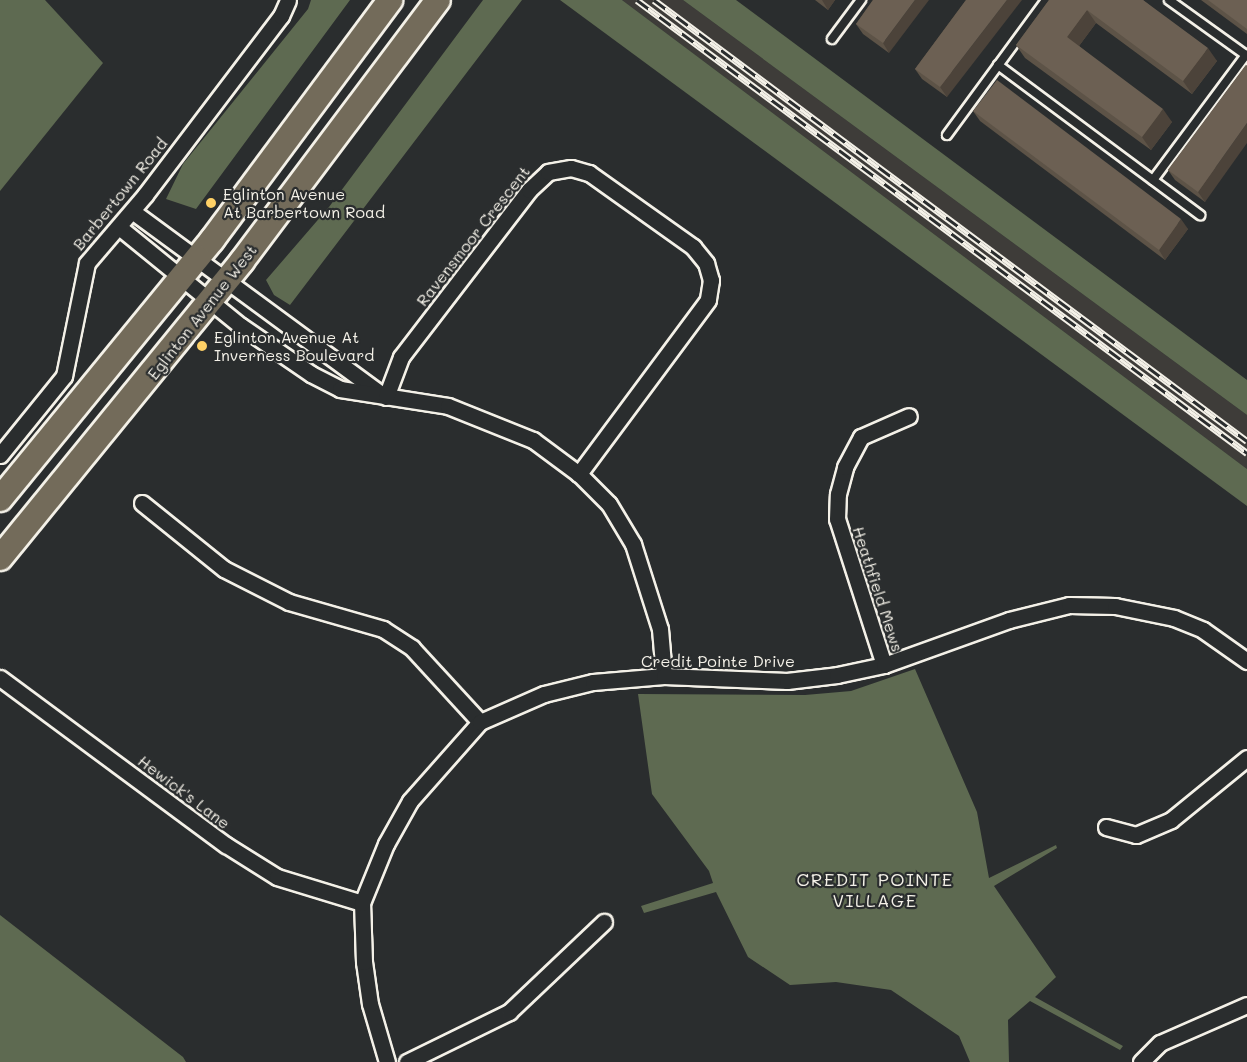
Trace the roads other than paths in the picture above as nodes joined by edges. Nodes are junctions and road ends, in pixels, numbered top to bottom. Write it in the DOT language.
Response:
graph roads {
  1 [pos="288,0"];
  2 [pos="390,0"];
  3 [pos="438,0"];
  4 [pos="861,0"];
  5 [pos="1046,0"];
  6 [pos="1169,0"];
  7 [pos="832,39"];
  8 [pos="1246,55"];
  9 [pos="998,65"];
  10 [pos="946,135"];
  11 [pos="1153,180"];
  12 [pos="132,211"];
  13 [pos="1200,215"];
  14 [pos="119,227"];
  15 [pos="189,268"];
  16 [pos="226,282"];
  17 [pos="211,301"];
  18 [pos="386,397"];
  19 [pos="909,416"];
  20 [pos="0,455"];
  21 [pos="579,474"];
  22 [pos="0,499"];
  23 [pos="142,503"];
  24 [pos="0,558"];
  25 [pos="1247,661"];
  26 [pos="884,665"];
  27 [pos="664,676"];
  28 [pos="0,678"];
  29 [pos="480,722"];
  30 [pos="1247,758"];
  31 [pos="1106,827"];
  32 [pos="362,903"];
  33 [pos="604,922"];
  34 [pos="1247,1005"];
  35 [pos="387,1062"];
  36 [pos="407,1062"];
  37 [pos="1141,1062"];
  1 -- 12 [label="street, Barbertown Road"];
  2 -- 15 [label="main road"];
  3 -- 16 [label="main road, Eglinton Avenue West"];
  4 -- 7 [label="lane"];
  5 -- 9 [label="lane"];
  6 -- 8 [label="lane"];
  8 -- 11 [label="lane"];
  9 -- 10 [label="lane"];
  9 -- 11 [label="lane"];
  11 -- 13 [label="lane"];
  12 -- 14 [label="street, Barbertown Road"];
  12 -- 15 [label="street"];
  14 -- 15 [label="street"];
  14 -- 20 [label="street, Barbertown Road"];
  15 -- 16 [label="street"];
  15 -- 17 [label="street"];
  15 -- 22 [label="main road"];
  16 -- 17 [label="main road, Eglinton Avenue West"];
  16 -- 18 [label="street"];
  17 -- 18 [label="street"];
  17 -- 24 [label="main road, Eglinton Avenue West"];
  18 -- 21 [label="street"];
  18 -- 21 [label="street, Ravensmoor Crescent"];
  19 -- 26 [label="street, Heathfield Mews"];
  21 -- 27 [label="street"];
  23 -- 29 [label="street"];
  25 -- 26 [label="street, Credit Pointe Drive"];
  26 -- 27 [label="street, Credit Pointe Drive"];
  27 -- 29 [label="street, Credit Pointe Drive"];
  28 -- 32 [label="street, Hewick's Lane"];
  29 -- 32 [label="street, Credit Pointe Drive"];
  30 -- 31 [label="street"];
  32 -- 35 [label="street, Credit Pointe Drive"];
  33 -- 36 [label="street"];
  34 -- 37 [label="street"];
}
